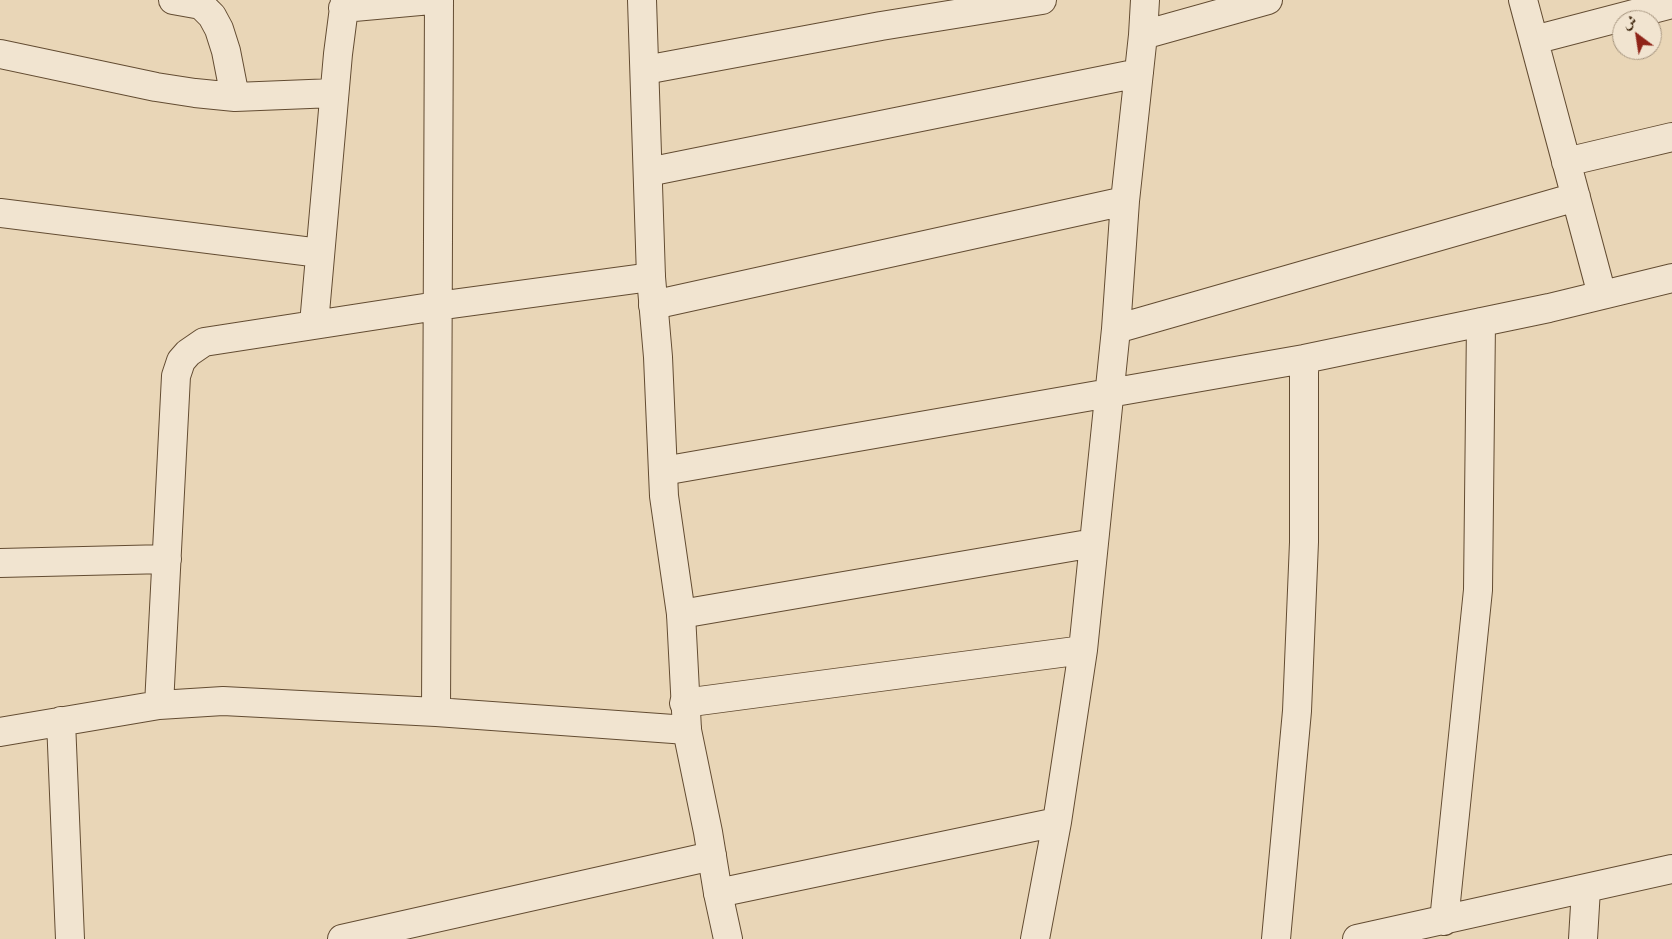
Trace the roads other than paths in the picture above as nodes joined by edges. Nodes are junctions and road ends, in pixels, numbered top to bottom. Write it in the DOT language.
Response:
graph roads {
  1 [pos="173,0"];
  2 [pos="431,0"];
  3 [pos="438,0"];
  4 [pos="642,0"];
  5 [pos="1042,0"];
  6 [pos="1145,0"];
  7 [pos="1268,0"];
  8 [pos="1523,0"];
  9 [pos="344,4"];
  10 [pos="1672,4"];
  11 [pos="1143,35"];
  12 [pos="1534,40"];
  13 [pos="0,54"];
  14 [pos="645,70"];
  15 [pos="1139,73"];
  16 [pos="334,93"];
  17 [pos="235,97"];
  18 [pos="1672,138"];
  19 [pos="1566,162"];
  20 [pos="648,172"];
  21 [pos="1576,197"];
  22 [pos="1125,201"];
  23 [pos="0,213"];
  24 [pos="320,253"];
  25 [pos="650,277"];
  26 [pos="1672,278"];
  27 [pos="1602,295"];
  28 [pos="653,305"];
  29 [pos="437,306"];
  30 [pos="1481,322"];
  31 [pos="314,324"];
  32 [pos="1116,329"];
  33 [pos="1304,359"];
  34 [pos="1108,392"];
  35 [pos="663,471"];
  36 [pos="1094,543"];
  37 [pos="166,559"];
  38 [pos="0,563"];
  39 [pos="680,614"];
  40 [pos="1083,650"];
  41 [pos="684,703"];
  42 [pos="159,705"];
  43 [pos="436,712"];
  44 [pos="62,722"];
  45 [pos="687,730"];
  46 [pos="0,732"];
  47 [pos="1057,822"];
  48 [pos="712,856"];
  49 [pos="1672,869"];
  50 [pos="1586,889"];
  51 [pos="718,893"];
  52 [pos="1444,921"];
  53 [pos="1472,927"];
  54 [pos="70,939"];
  55 [pos="342,939"];
  56 [pos="728,939"];
  57 [pos="1036,939"];
  58 [pos="1276,939"];
  59 [pos="1357,939"];
  60 [pos="1584,939"];
  1 -- 17 [label="street"];
  2 -- 9 [label="street"];
  3 -- 29 [label="street"];
  4 -- 14 [label="street"];
  5 -- 14 [label="street"];
  6 -- 11 [label="street"];
  7 -- 11 [label="street"];
  8 -- 12 [label="street"];
  9 -- 16 [label="street"];
  10 -- 12 [label="street"];
  11 -- 15 [label="street"];
  12 -- 19 [label="street"];
  13 -- 17 [label="street"];
  14 -- 20 [label="street"];
  15 -- 20 [label="street"];
  15 -- 22 [label="street"];
  16 -- 17 [label="street"];
  16 -- 24 [label="street"];
  18 -- 19 [label="street"];
  19 -- 21 [label="street"];
  20 -- 25 [label="street"];
  21 -- 27 [label="street"];
  21 -- 32 [label="street"];
  22 -- 28 [label="street"];
  22 -- 32 [label="street"];
  23 -- 24 [label="street"];
  24 -- 31 [label="street"];
  25 -- 28 [label="street"];
  25 -- 29 [label="street"];
  26 -- 27 [label="street"];
  27 -- 30 [label="street"];
  28 -- 35 [label="street"];
  29 -- 31 [label="street"];
  29 -- 43 [label="street"];
  30 -- 33 [label="street"];
  30 -- 52 [label="street"];
  31 -- 37 [label="street"];
  32 -- 34 [label="street"];
  33 -- 34 [label="street"];
  33 -- 58 [label="street"];
  34 -- 35 [label="street"];
  34 -- 36 [label="street"];
  35 -- 39 [label="street"];
  36 -- 39 [label="street"];
  36 -- 40 [label="street"];
  37 -- 38 [label="street"];
  37 -- 42 [label="street"];
  39 -- 41 [label="street"];
  40 -- 41 [label="street"];
  40 -- 47 [label="street"];
  41 -- 45 [label="street"];
  42 -- 43 [label="street"];
  42 -- 44 [label="street"];
  43 -- 45 [label="street"];
  44 -- 46 [label="street"];
  44 -- 54 [label="street"];
  45 -- 48 [label="street"];
  47 -- 51 [label="street"];
  47 -- 57 [label="street"];
  48 -- 51 [label="street"];
  48 -- 55 [label="street"];
  49 -- 50 [label="street"];
  50 -- 53 [label="street"];
  50 -- 60 [label="street"];
  51 -- 56 [label="street"];
  52 -- 53 [label="street"];
  52 -- 59 [label="street"];
}
